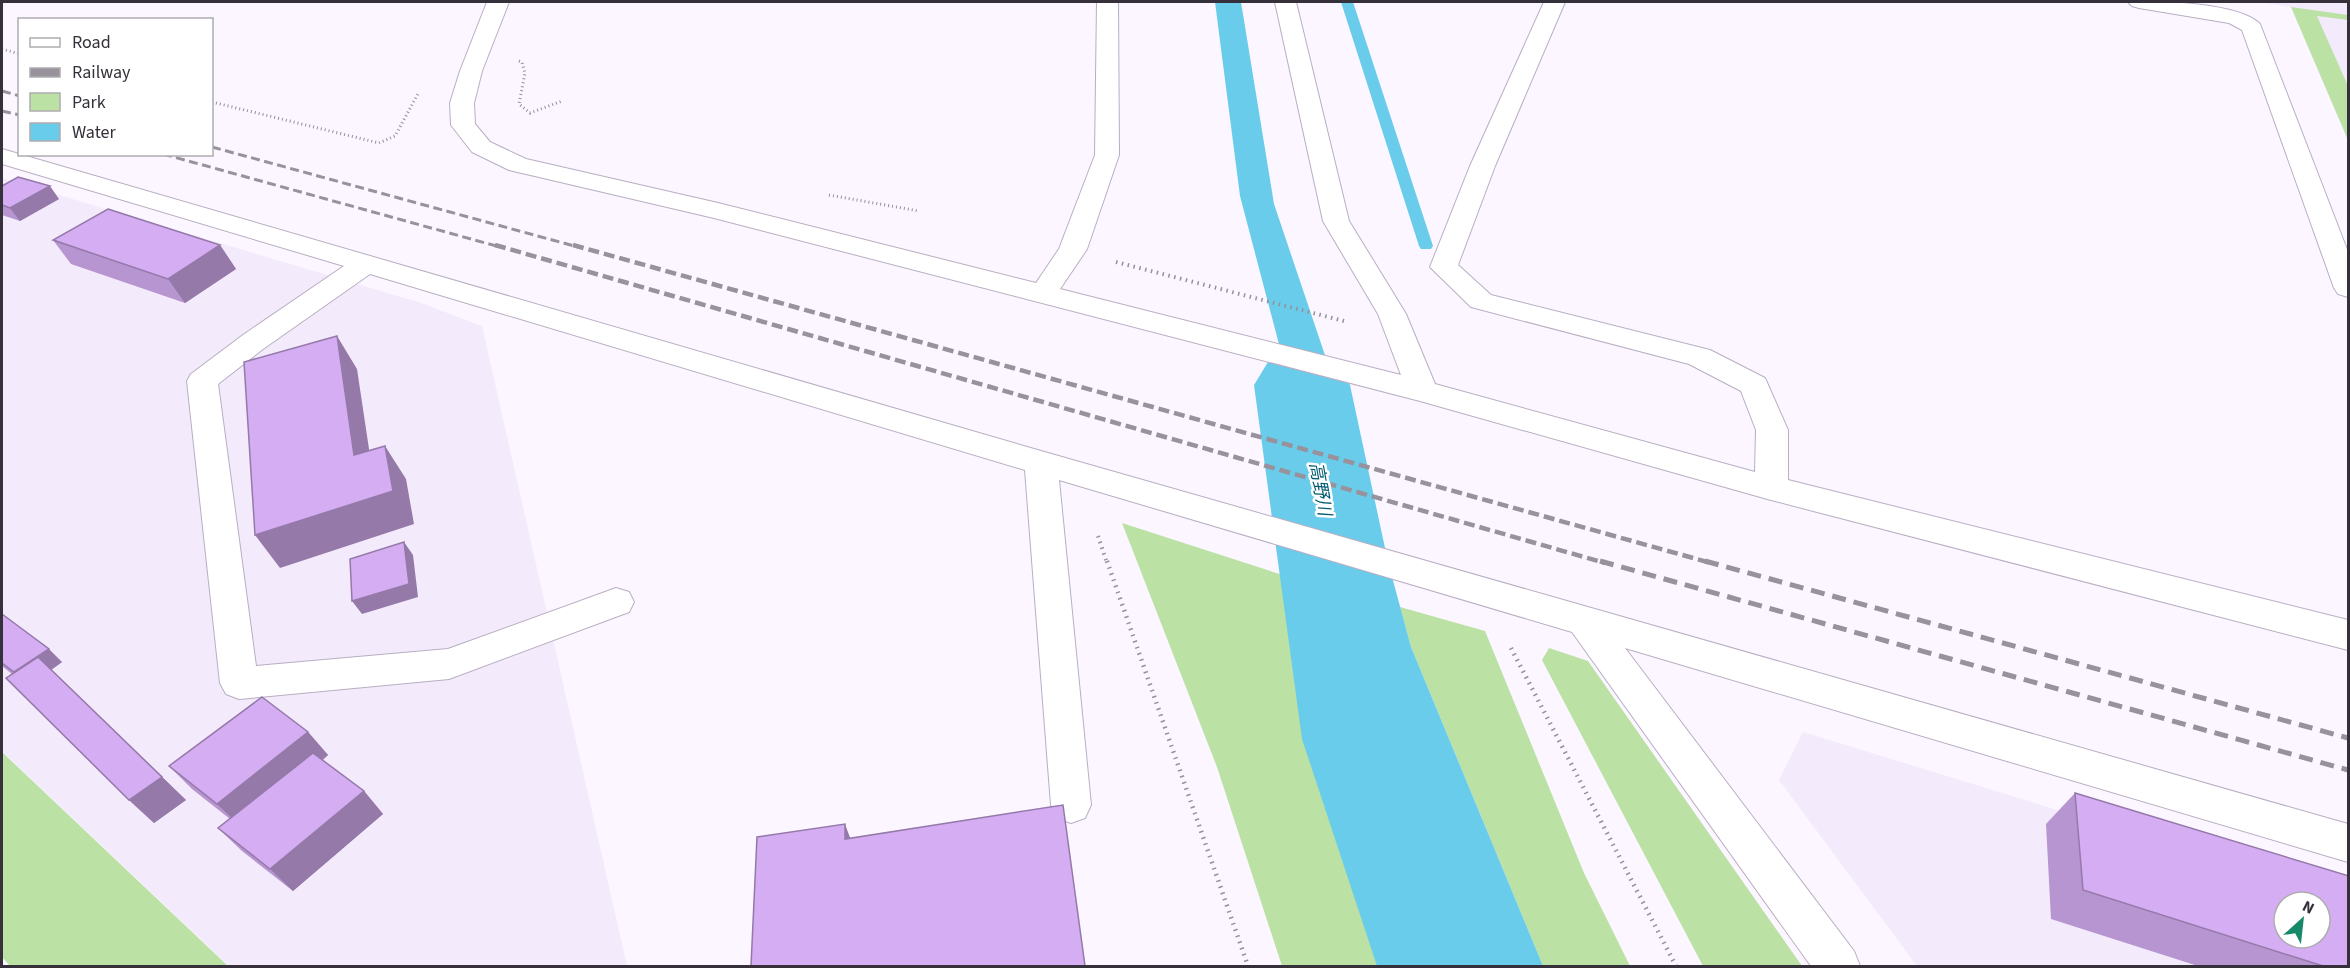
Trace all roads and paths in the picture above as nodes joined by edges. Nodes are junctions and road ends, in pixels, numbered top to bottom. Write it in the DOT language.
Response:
graph roads {
  1 [pos="498,2"];
  2 [pos="1108,2"];
  3 [pos="1286,2"];
  4 [pos="1555,2"];
  5 [pos="2139,2"];
  6 [pos="2,49"];
  7 [pos="18,53"];
  8 [pos="474,64"];
  9 [pos="562,101"];
  10 [pos="213,102"];
  11 [pos="2,156"];
  12 [pos="1110,261"];
  13 [pos="367,264"];
  14 [pos="2349,288"];
  15 [pos="1043,294"];
  16 [pos="1344,321"];
  17 [pos="1422,391"];
  18 [pos="1041,463"];
  19 [pos="1076,473"];
  20 [pos="1771,488"];
  21 [pos="1481,591"];
  22 [pos="616,602"];
  23 [pos="1584,621"];
  24 [pos="2349,635"];
  25 [pos="1071,805"];
  26 [pos="2349,843"];
  27 [pos="1248,966"];
  28 [pos="1676,966"];
  29 [pos="1838,966"];
  1 -- 8 [label="street"];
  2 -- 15 [label="street"];
  3 -- 17 [label="street"];
  4 -- 20 [label="street"];
  5 -- 14 [label="street"];
  6 -- 7 [label="path"];
  8 -- 9 [label="path"];
  8 -- 10 [label="path"];
  8 -- 15 [label="street"];
  11 -- 13 [label="street"];
  12 -- 16 [label="path"];
  13 -- 18 [label="street"];
  13 -- 22 [label="street"];
  15 -- 17 [label="street"];
  17 -- 20 [label="street"];
  18 -- 19 [label="street"];
  18 -- 25 [label="street"];
  19 -- 21 [label="street"];
  19 -- 27 [label="path"];
  20 -- 24 [label="street"];
  21 -- 23 [label="street"];
  21 -- 28 [label="path"];
  23 -- 26 [label="street"];
  23 -- 29 [label="street"];
}
